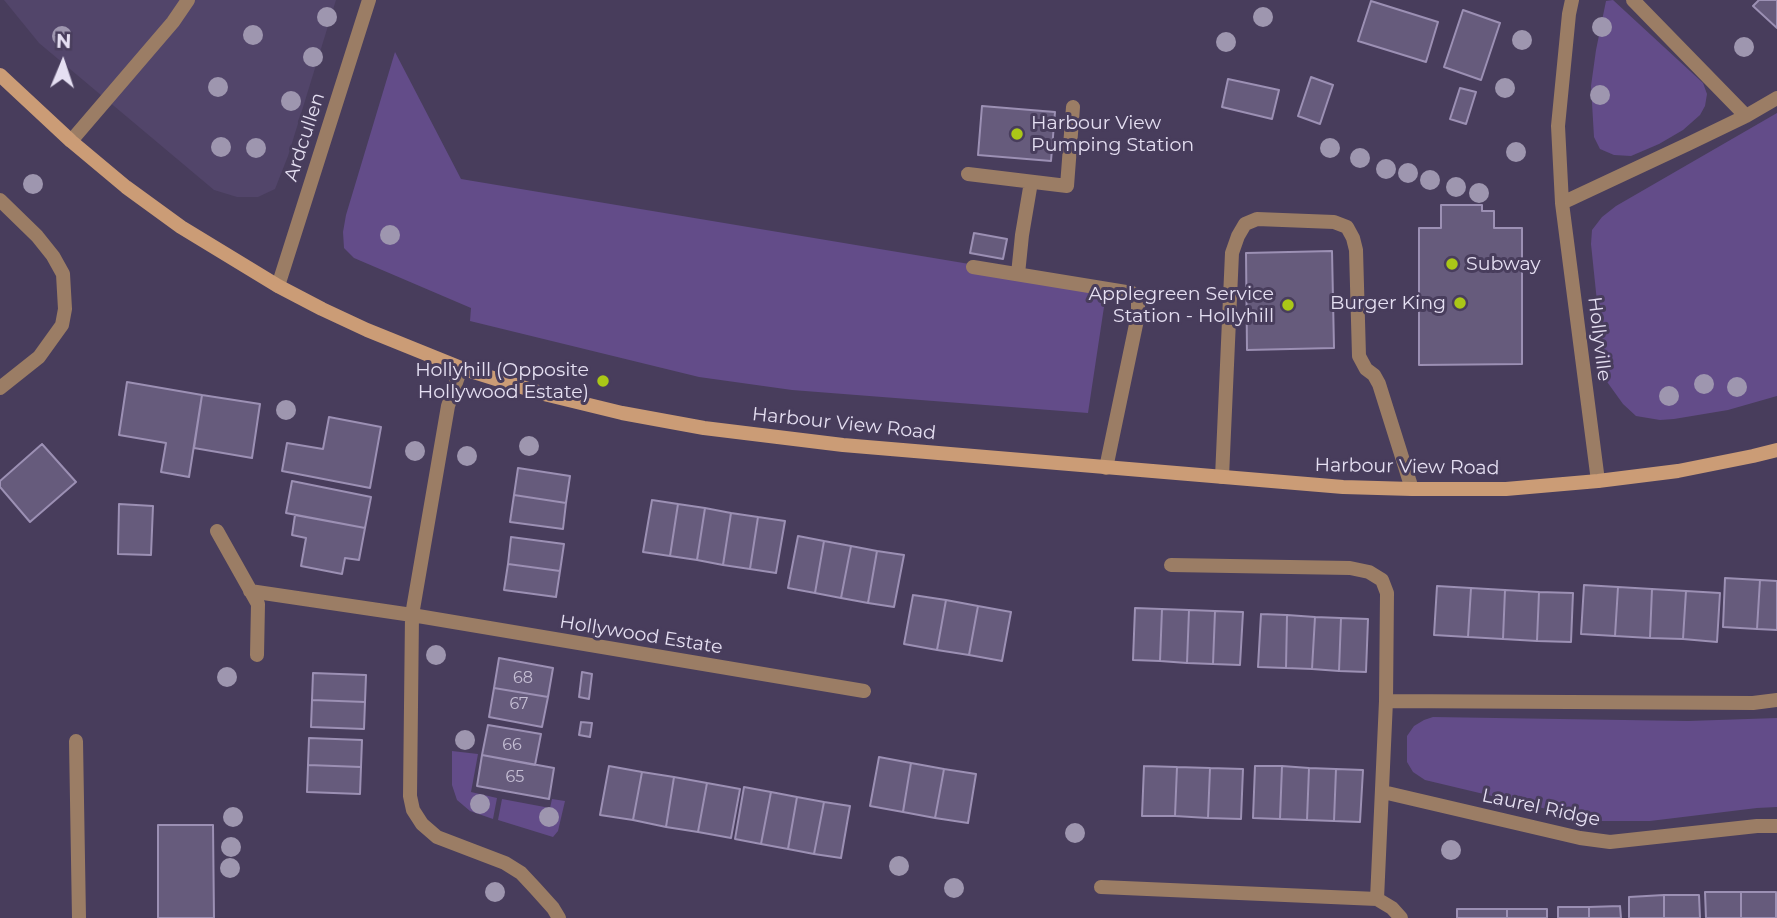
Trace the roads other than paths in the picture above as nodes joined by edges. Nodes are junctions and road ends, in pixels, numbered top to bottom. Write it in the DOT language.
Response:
graph roads {
  1 [pos="188,0"];
  2 [pos="369,0"];
  3 [pos="1572,0"];
  4 [pos="1633,0"];
  5 [pos="0,75"];
  6 [pos="1777,98"];
  7 [pos="1073,107"];
  8 [pos="1746,116"];
  9 [pos="71,141"];
  10 [pos="968,174"];
  11 [pos="1031,182"];
  12 [pos="0,200"];
  13 [pos="1562,203"];
  14 [pos="973,267"];
  15 [pos="1018,274"];
  16 [pos="278,286"];
  17 [pos="461,368"];
  18 [pos="0,388"];
  19 [pos="1777,450"];
  20 [pos="1106,468"];
  21 [pos="1222,477"];
  22 [pos="1598,481"];
  23 [pos="1412,489"];
  24 [pos="217,531"];
  25 [pos="1171,565"];
  26 [pos="250,591"];
  27 [pos="412,615"];
  28 [pos="257,655"];
  29 [pos="864,691"];
  30 [pos="1777,700"];
  31 [pos="1386,701"];
  32 [pos="76,741"];
  33 [pos="1383,792"];
  34 [pos="1777,826"];
  35 [pos="1101,887"];
  36 [pos="1377,899"];
  37 [pos="79,918"];
  38 [pos="559,918"];
  39 [pos="1401,918"];
  1 -- 9 [label="street"];
  2 -- 16 [label="street, Ardcullen"];
  3 -- 13 [label="street, Hollyville"];
  4 -- 8 [label="street"];
  5 -- 9 [label="street, Harbour View Road"];
  6 -- 8 [label="street"];
  7 -- 11 [label="street"];
  8 -- 13 [label="street"];
  9 -- 16 [label="street, Harbour View Road"];
  10 -- 11 [label="street"];
  11 -- 15 [label="street"];
  12 -- 18 [label="street"];
  13 -- 22 [label="street, Hollyville"];
  14 -- 15 [label="street"];
  15 -- 20 [label="street"];
  16 -- 17 [label="street, Harbour View Road"];
  17 -- 20 [label="street, Harbour View Road"];
  17 -- 27 [label="street"];
  19 -- 22 [label="street, Harbour View Road"];
  20 -- 21 [label="street, Harbour View Road"];
  21 -- 23 [label="street, Harbour View Road"];
  21 -- 23 [label="street"];
  22 -- 23 [label="street, Harbour View Road"];
  24 -- 26 [label="street"];
  25 -- 31 [label="street"];
  26 -- 27 [label="street, Hollywood Estate"];
  26 -- 28 [label="street"];
  27 -- 29 [label="street, Hollywood Estate"];
  27 -- 38 [label="street"];
  30 -- 31 [label="street"];
  31 -- 33 [label="street"];
  32 -- 37 [label="street"];
  33 -- 34 [label="street, Laurel Ridge"];
  33 -- 36 [label="street"];
  35 -- 36 [label="street"];
  36 -- 39 [label="street"];
}
